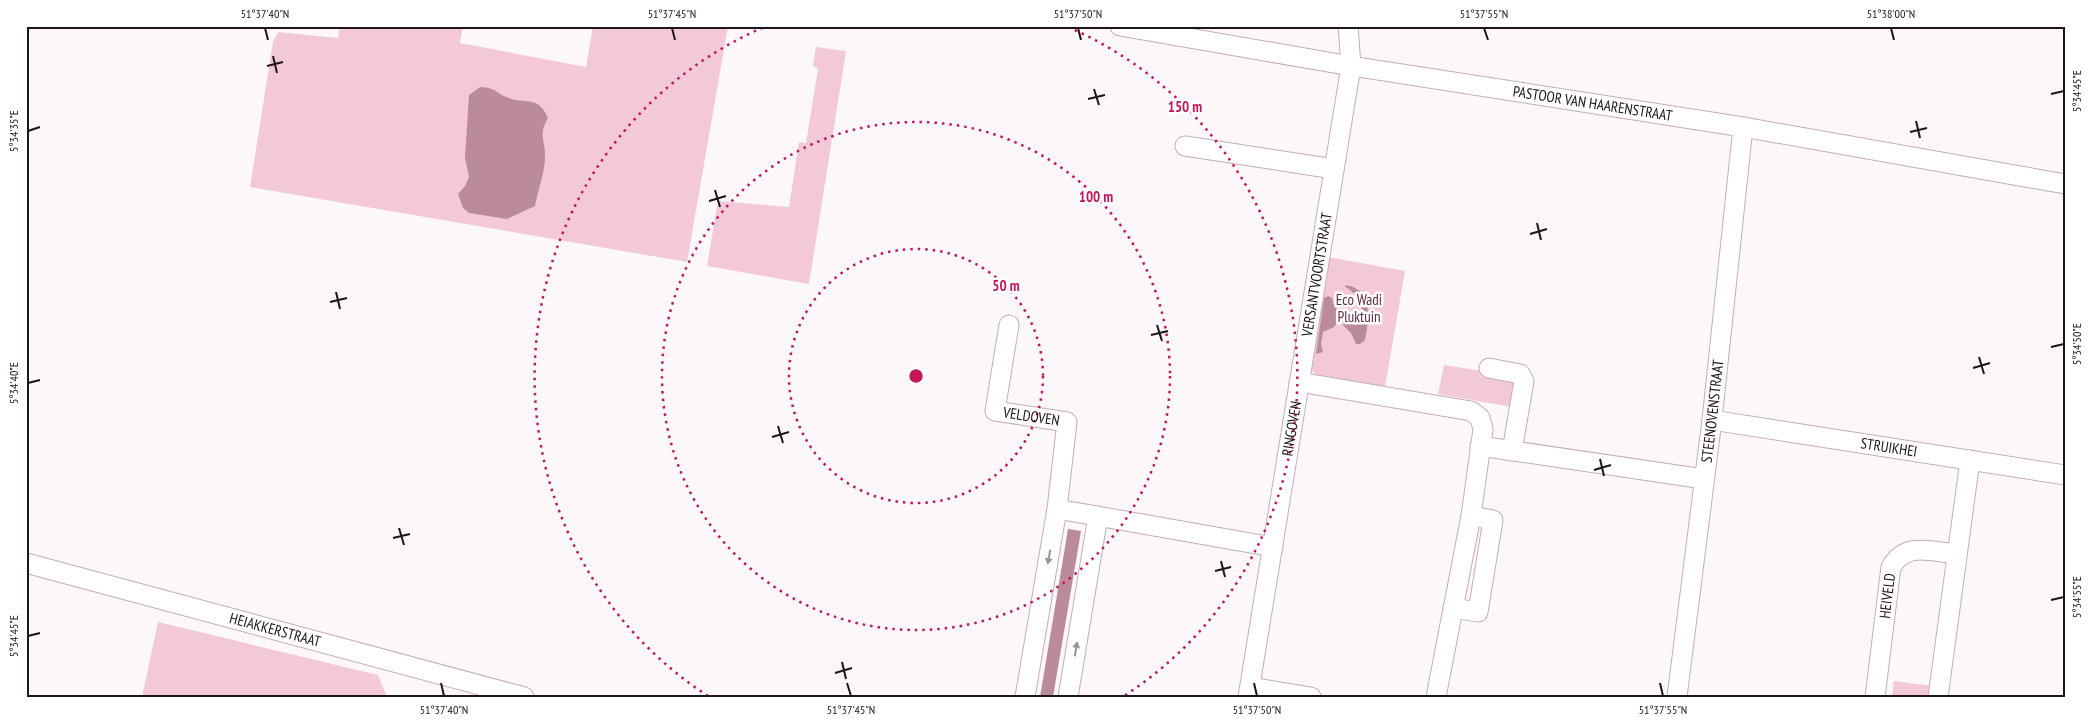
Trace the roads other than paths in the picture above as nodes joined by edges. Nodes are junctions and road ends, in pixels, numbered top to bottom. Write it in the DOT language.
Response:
graph roads {
  1 [pos="1120,26"];
  2 [pos="1348,26"];
  3 [pos="1351,66"];
  4 [pos="1743,127"];
  5 [pos="1185,146"];
  6 [pos="1334,169"];
  7 [pos="2065,184"];
  8 [pos="1009,325"];
  9 [pos="1489,368"];
  10 [pos="1299,382"];
  11 [pos="1712,420"];
  12 [pos="1480,446"];
  13 [pos="1512,451"];
  14 [pos="1970,460"];
  15 [pos="2065,475"];
  16 [pos="1704,479"];
  17 [pos="1057,509"];
  18 [pos="1098,516"];
  19 [pos="1471,516"];
  20 [pos="1273,547"];
  21 [pos="1957,554"];
  22 [pos="26,563"];
  23 [pos="1453,608"];
  24 [pos="1249,692"];
  25 [pos="524,697"];
  26 [pos="1025,697"];
  27 [pos="1068,697"];
  28 [pos="1311,697"];
  29 [pos="1436,697"];
  30 [pos="1677,697"];
  31 [pos="1875,697"];
  32 [pos="1938,697"];
  1 -- 3 [label="street, PASTOOR VAN HAARENSTRAAT"];
  2 -- 3 [label="street, VERSANTVOORTSTRAAT"];
  3 -- 4 [label="street, PASTOOR VAN HAARENSTRAAT"];
  3 -- 6 [label="street, VERSANTVOORTSTRAAT"];
  4 -- 7 [label="street, PASTOOR VAN HAARENSTRAAT"];
  4 -- 11 [label="street, STEENOVENSTRAAT"];
  5 -- 6 [label="street"];
  6 -- 10 [label="street, VERSANTVOORTSTRAAT"];
  8 -- 17 [label="street, VELDOVEN"];
  9 -- 13 [label="street"];
  10 -- 12 [label="street, RINGOVEN"];
  10 -- 20 [label="street, RINGOVEN"];
  11 -- 14 [label="street, STRUIKHEI"];
  11 -- 16 [label="street, STEENOVENSTRAAT"];
  12 -- 13 [label="street"];
  12 -- 19 [label="street, RINGOVEN"];
  13 -- 16 [label="street"];
  14 -- 15 [label="street, STRUIKHEI"];
  14 -- 21 [label="street"];
  16 -- 30 [label="street, STEENOVENSTRAAT"];
  17 -- 18 [label="street"];
  17 -- 26 [label="street, VELDOVEN, one-way"];
  18 -- 20 [label="street"];
  27 -- 18 [label="street, one-way"];
  19 -- 23 [label="street, RINGOVEN"];
  19 -- 23 [label="street"];
  20 -- 24 [label="street, RINGOVEN"];
  21 -- 31 [label="street, HEIVELD"];
  21 -- 32 [label="street"];
  22 -- 25 [label="street, HEIAKKERSTRAAT"];
  23 -- 29 [label="street, RINGOVEN"];
  24 -- 28 [label="street, RINGOVEN"];
}
